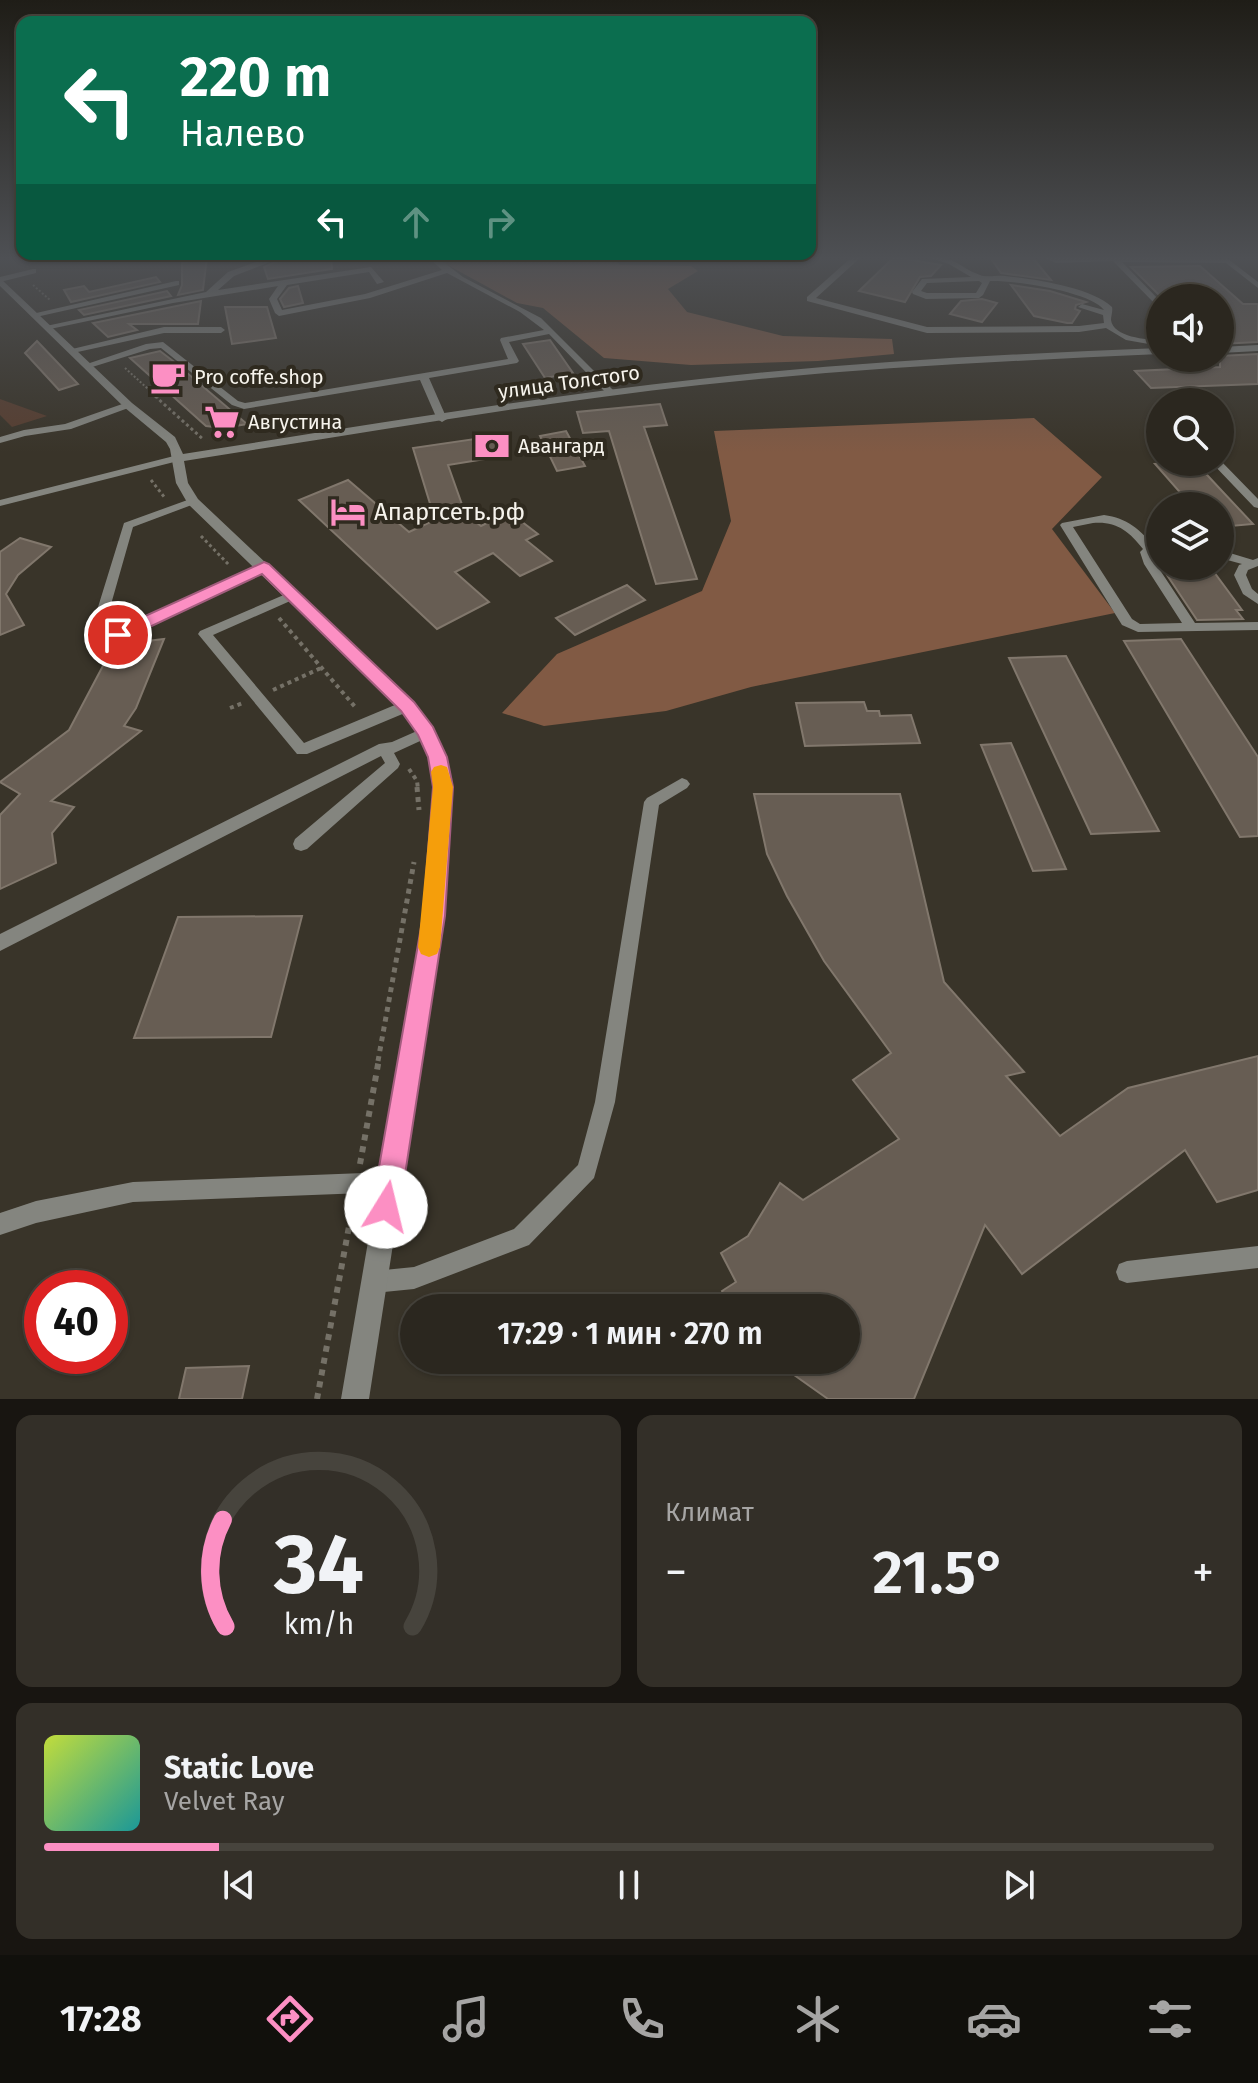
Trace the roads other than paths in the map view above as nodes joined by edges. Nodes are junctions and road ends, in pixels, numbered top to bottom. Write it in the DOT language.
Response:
graph roads {
  1 [pos="46,322"];
  2 [pos="69,322"];
  3 [pos="542,322"];
  4 [pos="898,322"];
  5 [pos="1073,322"];
  6 [pos="1108,322"];
  7 [pos="1110,325"];
  8 [pos="50,326"];
  9 [pos="1093,327"];
  10 [pos="221,330"];
  11 [pos="551,331"];
  12 [pos="1146,340"];
  13 [pos="1258,348"];
  14 [pos="1234,349"];
  15 [pos="73,350"];
  16 [pos="1146,352"];
  17 [pos="89,365"];
  18 [pos="424,378"];
  19 [pos="611,393"];
  20 [pos="128,405"];
  21 [pos="442,419"];
  22 [pos="2,441"];
  23 [pos="178,458"];
  24 [pos="1230,476"];
  25 [pos="193,501"];
  26 [pos="0,503"];
  27 [pos="1258,505"];
  28 [pos="1146,541"];
  29 [pos="1234,558"];
  30 [pos="1255,563"];
  31 [pos="264,567"];
  32 [pos="1160,580"];
  33 [pos="293,595"];
  34 [pos="1258,600"];
  35 [pos="1258,626"];
  36 [pos="1191,627"];
  37 [pos="407,706"];
  38 [pos="426,732"];
  39 [pos="389,748"];
  40 [pos="682,784"];
  41 [pos="301,844"];
  42 [pos="0,943"];
  43 [pos="390,1182"];
  44 [pos="0,1224"];
  45 [pos="1258,1257"];
  46 [pos="1127,1272"];
  47 [pos="374,1282"];
  48 [pos="355,1399"];
  1 -- 8 [label="street"];
  2 -- 8 [label="lane"];
  3 -- 11 [label="lane"];
  4 -- 9 [label="lane"];
  5 -- 9 [label="lane"];
  6 -- 7 [label="lane"];
  7 -- 9 [label="lane"];
  7 -- 12 [label="lane"];
  8 -- 15 [label="street"];
  10 -- 15 [label="lane"];
  11 -- 18 [label="lane"];
  11 -- 19 [label="lane"];
  13 -- 14 [label="street"];
  15 -- 17 [label="street"];
  16 -- 19 [label="street, улица Толстого"];
  17 -- 18 [label="lane"];
  17 -- 20 [label="street"];
  18 -- 21 [label="lane"];
  19 -- 21 [label="street, улица Толстого"];
  20 -- 22 [label="lane"];
  20 -- 23 [label="street"];
  21 -- 23 [label="street, улица Толстого"];
  23 -- 25 [label="street"];
  23 -- 26 [label="lane"];
  24 -- 27 [label="lane"];
  25 -- 31 [label="street"];
  25 -- 31 [label="lane"];
  28 -- 36 [label="lane"];
  29 -- 30 [label="lane"];
  30 -- 34 [label="lane"];
  31 -- 33 [label="street"];
  32 -- 36 [label="lane"];
  33 -- 37 [label="street"];
  33 -- 37 [label="lane"];
  35 -- 36 [label="lane"];
  37 -- 38 [label="street"];
  38 -- 39 [label="lane"];
  38 -- 43 [label="street"];
  39 -- 41 [label="lane"];
  39 -- 42 [label="lane"];
  40 -- 47 [label="lane"];
  43 -- 44 [label="lane"];
  43 -- 47 [label="street"];
  45 -- 46 [label="lane"];
  47 -- 48 [label="street"];
}
